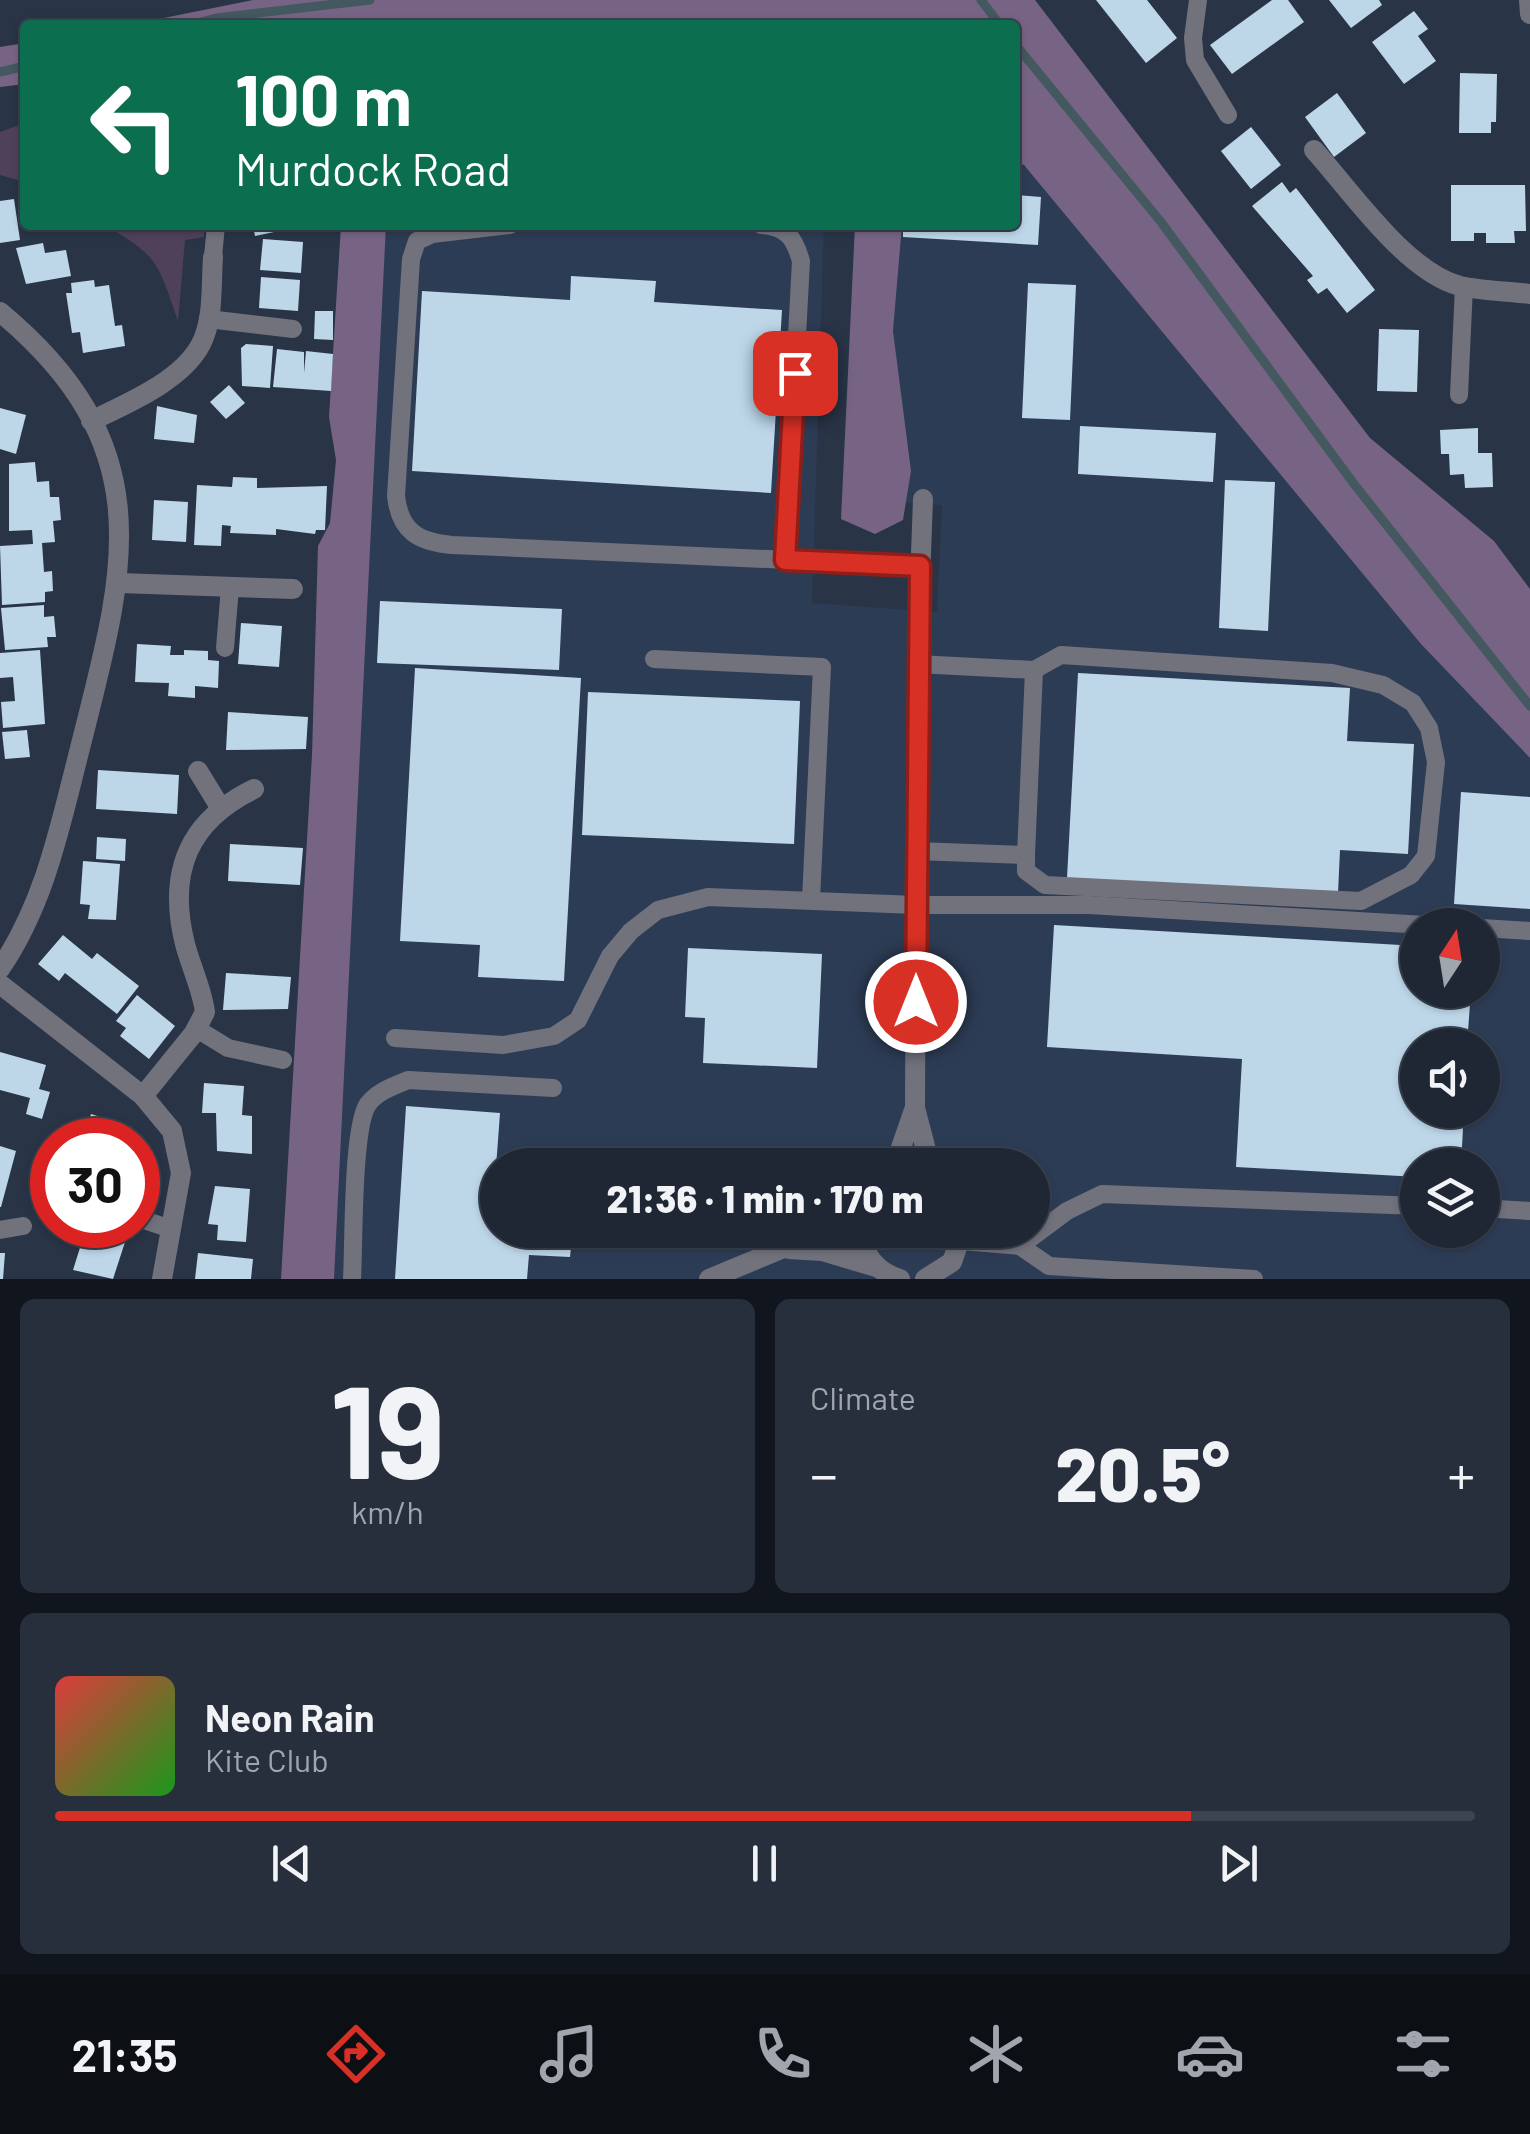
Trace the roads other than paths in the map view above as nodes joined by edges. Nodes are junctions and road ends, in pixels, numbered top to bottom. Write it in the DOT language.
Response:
graph roads {
  1 [pos="1198,0"];
  2 [pos="1529,0"];
  3 [pos="1530,14"];
  4 [pos="1228,115"];
  5 [pos="1314,150"];
  6 [pos="216,230"];
  7 [pos="467,230"];
  8 [pos="784,230"];
  9 [pos="213,257"];
  10 [pos="1464,286"];
  11 [pos="1530,294"];
  12 [pos="2,316"];
  13 [pos="208,319"];
  14 [pos="292,329"];
  15 [pos="1459,395"];
  16 [pos="91,422"];
  17 [pos="923,499"];
  18 [pos="785,560"];
  19 [pos="810,561"];
  20 [pos="920,566"];
  21 [pos="120,583"];
  22 [pos="230,587"];
  23 [pos="294,589"];
  24 [pos="225,648"];
  25 [pos="654,660"];
  26 [pos="917,664"];
  27 [pos="1034,670"];
  28 [pos="198,771"];
  29 [pos="254,789"];
  30 [pos="220,807"];
  31 [pos="916,851"];
  32 [pos="1026,855"];
  33 [pos="810,900"];
  34 [pos="916,905"];
  35 [pos="1400,924"];
  36 [pos="1500,929"];
  37 [pos="1530,931"];
  38 [pos="0,969"];
  39 [pos="0,984"];
  40 [pos="197,1029"];
  41 [pos="395,1038"];
  42 [pos="282,1060"];
  43 [pos="554,1088"];
  44 [pos="143,1096"];
  45 [pos="915,1108"];
  46 [pos="901,1148"];
  47 [pos="926,1148"];
  48 [pos="1400,1205"];
  49 [pos="1500,1209"];
  50 [pos="1530,1210"];
  51 [pos="1050,1224"];
  52 [pos="160,1225"];
  53 [pos="23,1226"];
  54 [pos="171,1229"];
  55 [pos="0,1230"];
  56 [pos="864,1248"];
  57 [pos="957,1248"];
  58 [pos="1023,1248"];
  59 [pos="787,1249"];
  60 [pos="876,1267"];
  61 [pos="1110,1275"];
  62 [pos="162,1279"];
  63 [pos="352,1279"];
  64 [pos="709,1279"];
  65 [pos="900,1279"];
  66 [pos="925,1279"];
  67 [pos="1254,1279"];
  1 -- 4 [label="lane"];
  2 -- 3 [label="street"];
  5 -- 10 [label="street"];
  6 -- 9 [label="lane"];
  7 -- 18 [label="lane"];
  8 -- 18 [label="lane"];
  9 -- 13 [label="street"];
  10 -- 11 [label="street"];
  10 -- 15 [label="lane"];
  12 -- 16 [label="street"];
  13 -- 14 [label="lane"];
  13 -- 16 [label="street"];
  16 -- 21 [label="street"];
  17 -- 20 [label="street"];
  18 -- 19 [label="lane"];
  19 -- 20 [label="street"];
  20 -- 26 [label="street"];
  21 -- 22 [label="street"];
  21 -- 38 [label="street"];
  22 -- 23 [label="street"];
  22 -- 24 [label="lane"];
  25 -- 33 [label="lane"];
  26 -- 27 [label="lane"];
  26 -- 31 [label="street"];
  27 -- 32 [label="lane"];
  27 -- 32 [label="lane"];
  28 -- 30 [label="street"];
  29 -- 30 [label="street"];
  30 -- 40 [label="street"];
  31 -- 32 [label="lane"];
  31 -- 34 [label="street"];
  33 -- 34 [label="lane"];
  33 -- 41 [label="lane"];
  34 -- 35 [label="lane"];
  34 -- 45 [label="street"];
  36 -- 37 [label="lane"];
  39 -- 44 [label="street"];
  40 -- 42 [label="lane"];
  40 -- 44 [label="street"];
  43 -- 63 [label="lane"];
  44 -- 54 [label="street"];
  45 -- 46 [label="street"];
  45 -- 47 [label="street"];
  48 -- 51 [label="lane"];
  49 -- 50 [label="lane"];
  52 -- 54 [label="lane"];
  53 -- 55 [label="lane"];
  54 -- 62 [label="street"];
  56 -- 60 [label="street"];
  57 -- 66 [label="street"];
  58 -- 61 [label="lane"];
  59 -- 60 [label="street"];
  59 -- 64 [label="street"];
  60 -- 65 [label="street"];
  61 -- 67 [label="lane"];
}
